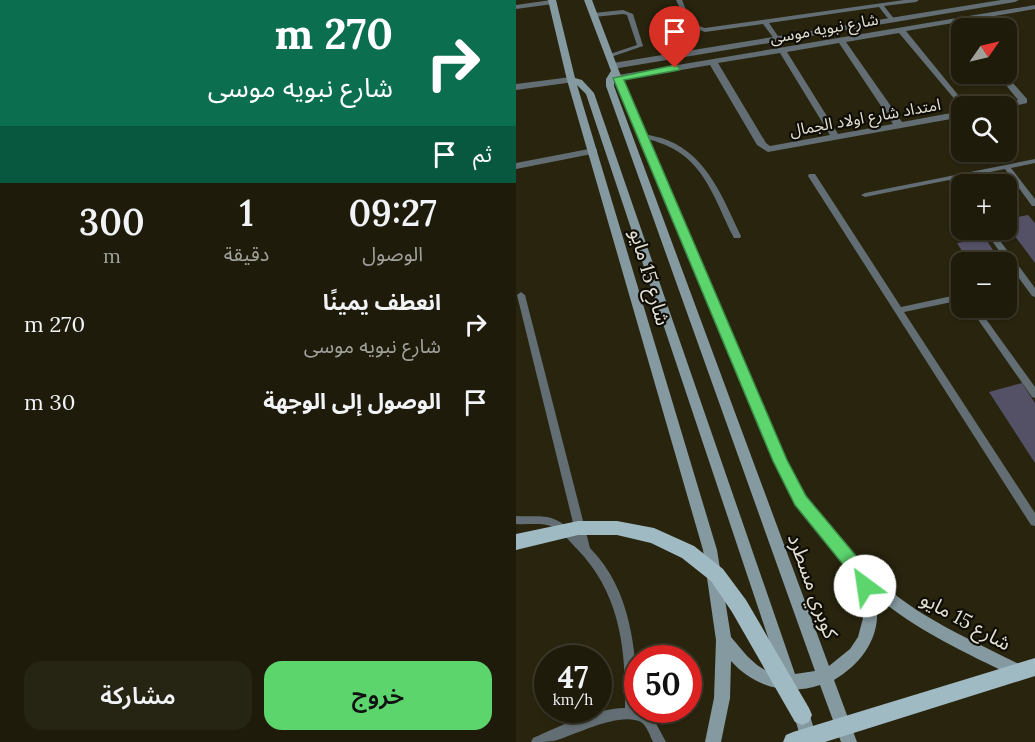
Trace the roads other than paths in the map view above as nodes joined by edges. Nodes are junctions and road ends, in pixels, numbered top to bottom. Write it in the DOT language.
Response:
graph roads {
  1 [pos="588,0"];
  2 [pos="679,0"];
  3 [pos="916,0"];
  4 [pos="1015,0"];
  5 [pos="553,1"];
  6 [pos="880,5"];
  7 [pos="516,7"];
  8 [pos="1035,7"];
  9 [pos="1024,9"];
  10 [pos="594,15"];
  11 [pos="968,18"];
  12 [pos="892,20"];
  13 [pos="951,21"];
  14 [pos="765,22"];
  15 [pos="901,30"];
  16 [pos="777,39"];
  17 [pos="841,40"];
  18 [pos="782,50"];
  19 [pos="713,62"];
  20 [pos="614,68"];
  21 [pos="571,80"];
  22 [pos="1010,84"];
  23 [pos="516,87"];
  24 [pos="955,96"];
  25 [pos="1017,104"];
  26 [pos="951,116"];
  27 [pos="900,125"];
  28 [pos="644,136"];
  29 [pos="836,137"];
  30 [pos="594,151"];
  31 [pos="1035,161"];
  32 [pos="516,166"];
  33 [pos="1007,166"];
  34 [pos="812,176"];
  35 [pos="950,177"];
  36 [pos="866,195"];
  37 [pos="1035,204"];
  38 [pos="737,236"];
  39 [pos="995,240"];
  40 [pos="1035,294"];
  41 [pos="521,295"];
  42 [pos="951,299"];
  43 [pos="898,310"];
  44 [pos="981,318"];
  45 [pos="1035,394"];
  46 [pos="516,520"];
  47 [pos="1035,522"];
  48 [pos="516,542"];
  49 [pos="585,548"];
  50 [pos="861,574"];
  51 [pos="724,640"];
  52 [pos="629,645"];
  53 [pos="1027,669"];
  54 [pos="624,713"];
  55 [pos="802,714"];
  56 [pos="650,723"];
  57 [pos="537,742"];
  58 [pos="660,742"];
  59 [pos="713,742"];
  60 [pos="793,742"];
  61 [pos="810,742"];
  62 [pos="849,742"];
  1 -- 10 [label="main road, شارع 15 مايو"];
  2 -- 14 [label="lane"];
  3 -- 6 [label="lane"];
  4 -- 9 [label="street"];
  4 -- 12 [label="street, شارع نبويه موسى"];
  5 -- 7 [label="street"];
  5 -- 21 [label="main road, شارع 15 مايو"];
  6 -- 12 [label="lane"];
  6 -- 14 [label="lane"];
  8 -- 9 [label="street, شارع نبويه موسى"];
  9 -- 11 [label="street, شارع نبويه موسى"];
  10 -- 20 [label="main road, شارع 15 مايو"];
  10 -- 20 [label="lane"];
  12 -- 16 [label="street, شارع نبويه موسى"];
  13 -- 15 [label="street, شارع نبويه موسى"];
  14 -- 16 [label="lane"];
  15 -- 17 [label="street, شارع نبويه موسى"];
  15 -- 24 [label="street"];
  16 -- 20 [label="street, شارع نبويه موسى"];
  17 -- 18 [label="street, شارع نبويه موسى"];
  17 -- 27 [label="street"];
  18 -- 19 [label="street, شارع نبويه موسى"];
  18 -- 29 [label="street"];
  19 -- 20 [label="street, شارع نبويه موسى"];
  19 -- 29 [label="street, امتداد شارع اولاد الجمال"];
  20 -- 28 [label="main road, شارع 15 مايو"];
  20 -- 62 [label="main road, كوبري مسطرد"];
  21 -- 23 [label="street"];
  21 -- 30 [label="main road, شارع 15 مايو"];
  21 -- 55 [label="main road"];
  22 -- 25 [label="street"];
  26 -- 27 [label="street, امتداد شارع اولاد الجمال"];
  27 -- 29 [label="street, امتداد شارع اولاد الجمال"];
  28 -- 38 [label="lane"];
  28 -- 50 [label="main road, شارع 15 مايو"];
  30 -- 32 [label="street"];
  30 -- 51 [label="main road, شارع 15 مايو"];
  31 -- 33 [label="lane"];
  33 -- 35 [label="lane"];
  33 -- 37 [label="lane"];
  34 -- 43 [label="lane"];
  35 -- 36 [label="lane"];
  39 -- 40 [label="lane"];
  41 -- 49 [label="lane"];
  42 -- 43 [label="lane"];
  43 -- 47 [label="lane"];
  44 -- 45 [label="lane"];
  46 -- 49 [label="lane"];
  48 -- 55 [label="main road"];
  49 -- 52 [label="lane"];
  50 -- 51 [label="main road"];
  50 -- 53 [label="main road, شارع 15 مايو"];
  51 -- 59 [label="main road, شارع 15 مايو"];
  53 -- 60 [label="main road"];
  54 -- 57 [label="lane"];
  55 -- 61 [label="main road"];
  56 -- 58 [label="lane"];
}
